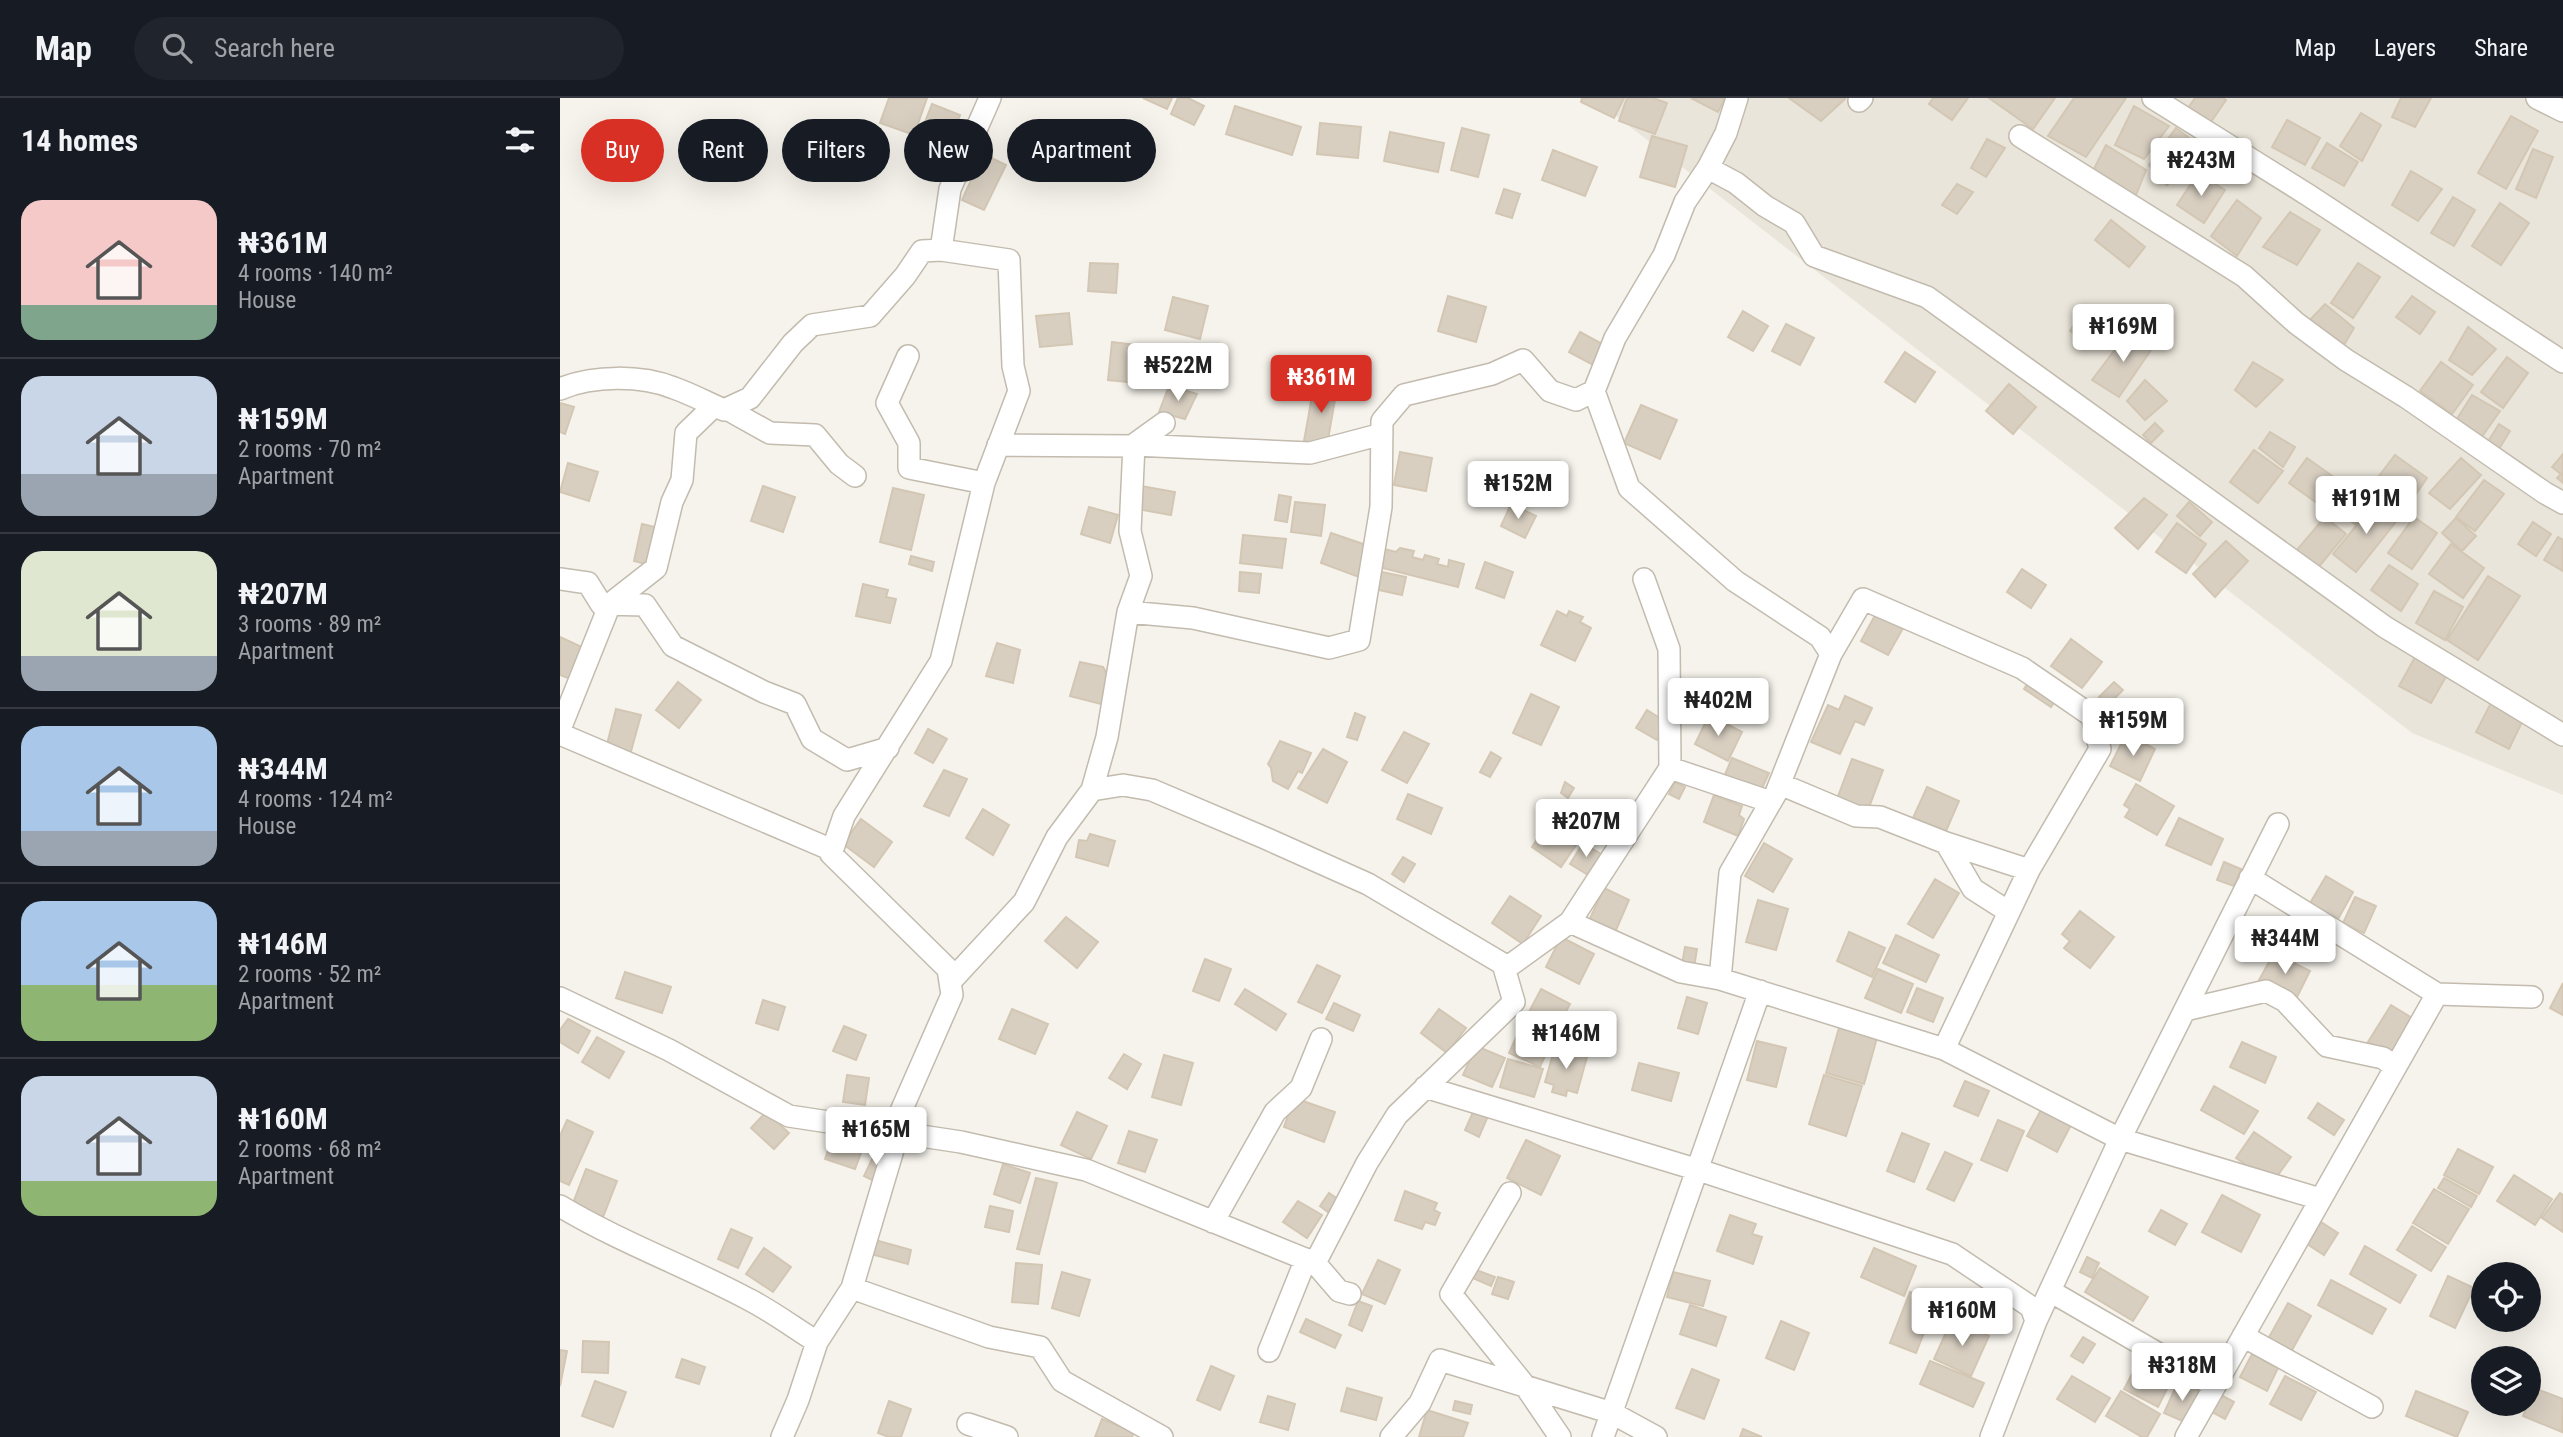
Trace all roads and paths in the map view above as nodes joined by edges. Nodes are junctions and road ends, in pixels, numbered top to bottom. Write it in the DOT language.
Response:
graph roads {
  1 [pos="990,98"];
  2 [pos="1737,98"];
  3 [pos="2153,98"];
  4 [pos="2537,98"];
  5 [pos="2563,111"];
  6 [pos="2020,136"];
  7 [pos="1708,167"];
  8 [pos="941,250"];
  9 [pos="908,356"];
  10 [pos="2563,362"];
  11 [pos="560,389"];
  12 [pos="1594,391"];
  13 [pos="720,407"];
  14 [pos="1164,423"];
  15 [pos="1382,434"];
  16 [pos="998,445"];
  17 [pos="1134,445"];
  18 [pos="855,476"];
  19 [pos="984,483"];
  20 [pos="2563,503"];
  21 [pos="560,579"];
  22 [pos="1644,579"];
  23 [pos="610,604"];
  24 [pos="1128,612"];
  25 [pos="1831,654"];
  26 [pos="560,732"];
  27 [pos="2563,734"];
  28 [pos="888,748"];
  29 [pos="1670,768"];
  30 [pos="1092,790"];
  31 [pos="1775,793"];
  32 [pos="2278,824"];
  33 [pos="1946,843"];
  34 [pos="832,850"];
  35 [pos="2029,870"];
  36 [pos="2250,878"];
  37 [pos="2009,912"];
  38 [pos="1570,922"];
  39 [pos="1504,969"];
  40 [pos="1720,979"];
  41 [pos="950,982"];
  42 [pos="1760,991"];
  43 [pos="2437,994"];
  44 [pos="2532,997"];
  45 [pos="560,998"];
  46 [pos="2185,1010"];
  47 [pos="1321,1039"];
  48 [pos="1944,1049"];
  49 [pos="2395,1067"];
  50 [pos="1425,1087"];
  51 [pos="898,1133"];
  52 [pos="2120,1139"];
  53 [pos="1697,1170"];
  54 [pos="1510,1193"];
  55 [pos="2320,1199"];
  56 [pos="560,1206"];
  57 [pos="1213,1222"];
  58 [pos="1311,1261"];
  59 [pos="852,1288"];
  60 [pos="2050,1292"];
  61 [pos="1350,1294"];
  62 [pos="2036,1321"];
  63 [pos="2243,1336"];
  64 [pos="817,1342"];
  65 [pos="1269,1350"];
  66 [pos="1526,1387"];
  67 [pos="2214,1387"];
  68 [pos="2372,1407"];
  69 [pos="1612,1413"];
  70 [pos="968,1424"];
  71 [pos="782,1437"];
  72 [pos="1007,1437"];
  73 [pos="1162,1437"];
  74 [pos="1391,1437"];
  75 [pos="1560,1437"];
  76 [pos="1603,1437"];
  77 [pos="1656,1437"];
  78 [pos="1991,1437"];
  79 [pos="2186,1437"];
  1 -- 8 [label="street"];
  2 -- 7 [label="street"];
  3 -- 10 [label="street"];
  4 -- 5 [label="street"];
  6 -- 20 [label="street"];
  7 -- 12 [label="street"];
  7 -- 27 [label="street"];
  8 -- 13 [label="street"];
  8 -- 16 [label="street"];
  9 -- 19 [label="street"];
  11 -- 13 [label="street"];
  12 -- 15 [label="street"];
  12 -- 25 [label="street"];
  13 -- 18 [label="street"];
  13 -- 23 [label="street"];
  14 -- 17 [label="street"];
  15 -- 17 [label="street"];
  15 -- 24 [label="street"];
  16 -- 17 [label="street"];
  16 -- 19 [label="street"];
  17 -- 24 [label="street"];
  19 -- 28 [label="street"];
  21 -- 23 [label="street"];
  22 -- 29 [label="street"];
  23 -- 26 [label="street"];
  23 -- 28 [label="street"];
  24 -- 30 [label="street"];
  25 -- 31 [label="street"];
  25 -- 35 [label="street"];
  26 -- 34 [label="street"];
  28 -- 34 [label="street"];
  29 -- 31 [label="street"];
  29 -- 38 [label="street"];
  30 -- 39 [label="street"];
  30 -- 41 [label="street"];
  31 -- 33 [label="street"];
  31 -- 40 [label="street"];
  32 -- 36 [label="street"];
  33 -- 35 [label="street"];
  33 -- 37 [label="street"];
  34 -- 41 [label="street"];
  35 -- 37 [label="street"];
  36 -- 43 [label="street"];
  36 -- 46 [label="street"];
  37 -- 48 [label="street"];
  38 -- 39 [label="street"];
  38 -- 40 [label="street"];
  39 -- 50 [label="street"];
  40 -- 42 [label="street"];
  41 -- 51 [label="street"];
  42 -- 48 [label="street"];
  42 -- 53 [label="street"];
  43 -- 44 [label="street"];
  43 -- 49 [label="street"];
  45 -- 51 [label="street"];
  46 -- 49 [label="street"];
  46 -- 52 [label="street"];
  47 -- 57 [label="street"];
  48 -- 52 [label="street"];
  49 -- 55 [label="street"];
  50 -- 53 [label="street"];
  50 -- 58 [label="street"];
  51 -- 57 [label="street"];
  51 -- 59 [label="street"];
  52 -- 55 [label="street"];
  52 -- 60 [label="street"];
  53 -- 62 [label="street"];
  53 -- 69 [label="street"];
  54 -- 66 [label="street"];
  55 -- 63 [label="street"];
  56 -- 64 [label="street"];
  57 -- 58 [label="street"];
  58 -- 61 [label="street"];
  58 -- 65 [label="street"];
  59 -- 64 [label="street"];
  59 -- 73 [label="street"];
  60 -- 62 [label="street"];
  60 -- 67 [label="street"];
  62 -- 78 [label="street"];
  63 -- 67 [label="street"];
  63 -- 68 [label="street"];
  64 -- 71 [label="street"];
  66 -- 69 [label="street"];
  66 -- 74 [label="street"];
  66 -- 75 [label="street"];
  67 -- 79 [label="street"];
  69 -- 76 [label="street"];
  69 -- 77 [label="street"];
  70 -- 72 [label="street"];
}
